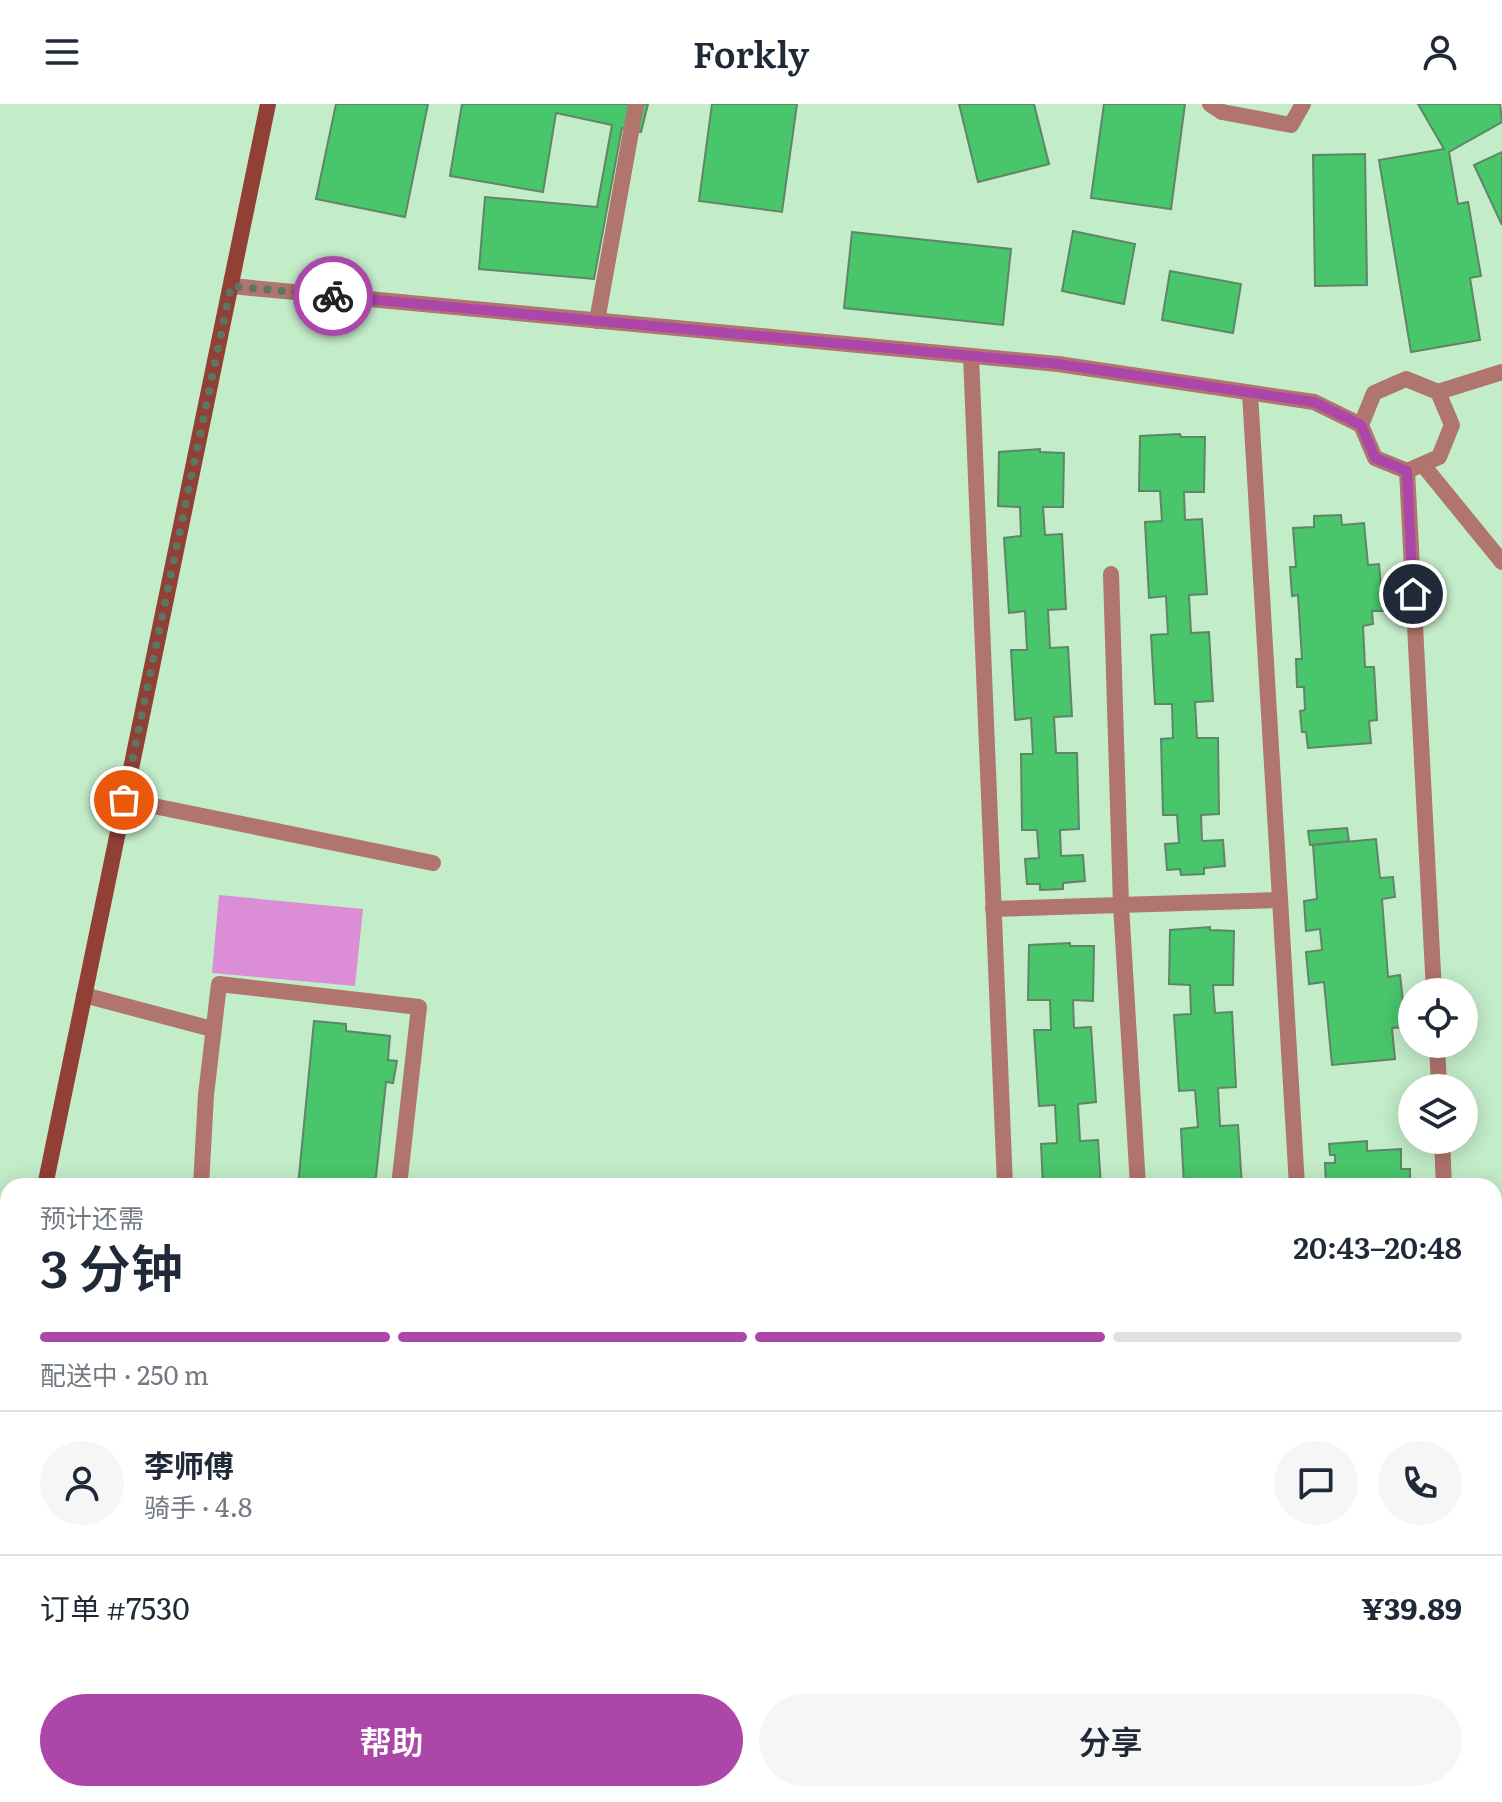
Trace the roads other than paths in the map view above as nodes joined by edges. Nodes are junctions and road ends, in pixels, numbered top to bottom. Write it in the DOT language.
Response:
graph roads {
  1 [pos="268,104"];
  2 [pos="636,104"];
  3 [pos="1210,104"];
  4 [pos="1303,104"];
  5 [pos="231,286"];
  6 [pos="597,321"];
  7 [pos="971,356"];
  8 [pos="1502,372"];
  9 [pos="1438,392"];
  10 [pos="1250,393"];
  11 [pos="1361,425"];
  12 [pos="1423,465"];
  13 [pos="1407,471"];
  14 [pos="1502,562"];
  15 [pos="1111,574"];
  16 [pos="124,800"];
  17 [pos="433,863"];
  18 [pos="1280,900"];
  19 [pos="1121,905"];
  20 [pos="993,909"];
  21 [pos="1433,978"];
  22 [pos="84,995"];
  23 [pos="212,1029"];
  24 [pos="1443,1154"];
  25 [pos="47,1178"];
  26 [pos="202,1178"];
  27 [pos="400,1178"];
  28 [pos="1005,1178"];
  29 [pos="1138,1178"];
  30 [pos="1297,1178"];
  31 [pos="1444,1178"];
  1 -- 5 [label="main road"];
  2 -- 6 [label="street"];
  3 -- 4 [label="street"];
  5 -- 6 [label="street"];
  5 -- 16 [label="main road"];
  6 -- 7 [label="street"];
  7 -- 10 [label="street"];
  7 -- 20 [label="street"];
  8 -- 9 [label="street"];
  9 -- 11 [label="street"];
  9 -- 12 [label="street"];
  10 -- 11 [label="street"];
  10 -- 18 [label="street"];
  11 -- 13 [label="street"];
  12 -- 13 [label="street"];
  12 -- 14 [label="street"];
  13 -- 21 [label="street"];
  15 -- 19 [label="street"];
  16 -- 17 [label="street"];
  16 -- 22 [label="main road"];
  18 -- 19 [label="street"];
  18 -- 30 [label="street"];
  19 -- 20 [label="street"];
  19 -- 29 [label="street"];
  20 -- 28 [label="street"];
  22 -- 23 [label="street"];
  22 -- 25 [label="main road"];
  23 -- 26 [label="street"];
  23 -- 27 [label="street"];
  24 -- 31 [label="street"];
}
